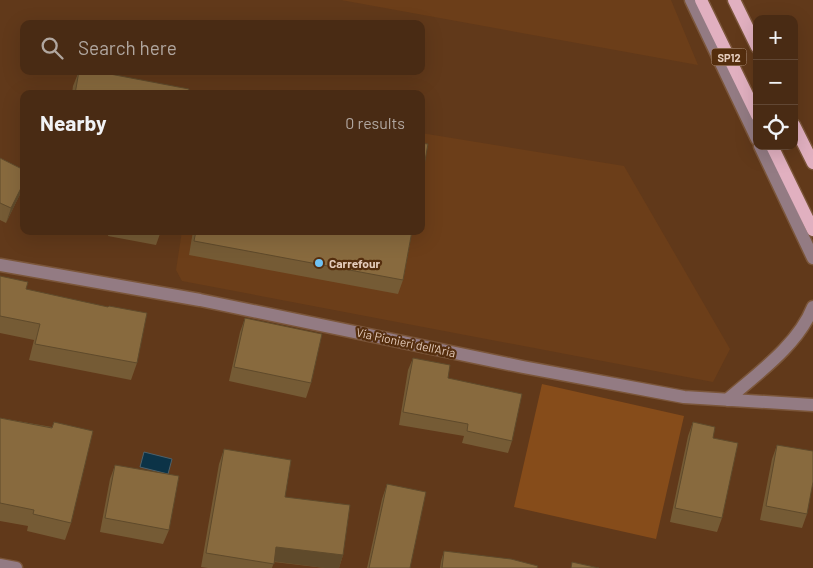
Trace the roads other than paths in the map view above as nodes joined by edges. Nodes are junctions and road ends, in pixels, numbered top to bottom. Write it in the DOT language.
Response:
graph roads {
  1 [pos="691,0"];
  2 [pos="701,0"];
  3 [pos="734,0"];
  4 [pos="753,39"];
  5 [pos="753,107"];
  6 [pos="753,131"];
  7 [pos="798,133"];
  8 [pos="762,150"];
  9 [pos="774,150"];
  10 [pos="813,163"];
  11 [pos="813,230"];
  12 [pos="813,258"];
  13 [pos="0,265"];
  14 [pos="813,307"];
  15 [pos="727,400"];
  16 [pos="813,405"];
  17 [pos="0,565"];
  18 [pos="16,568"];
  1 -- 6 [label="street"];
  2 -- 5 [label="main road, SP12"];
  3 -- 4 [label="main road, SP12"];
  7 -- 10 [label="main road"];
  8 -- 12 [label="street"];
  9 -- 11 [label="main road"];
  13 -- 15 [label="street, Via Pionieri dell'Aria"];
  14 -- 15 [label="street"];
  15 -- 16 [label="street, Via Pionieri dell'Aria"];
  17 -- 18 [label="street"];
}
